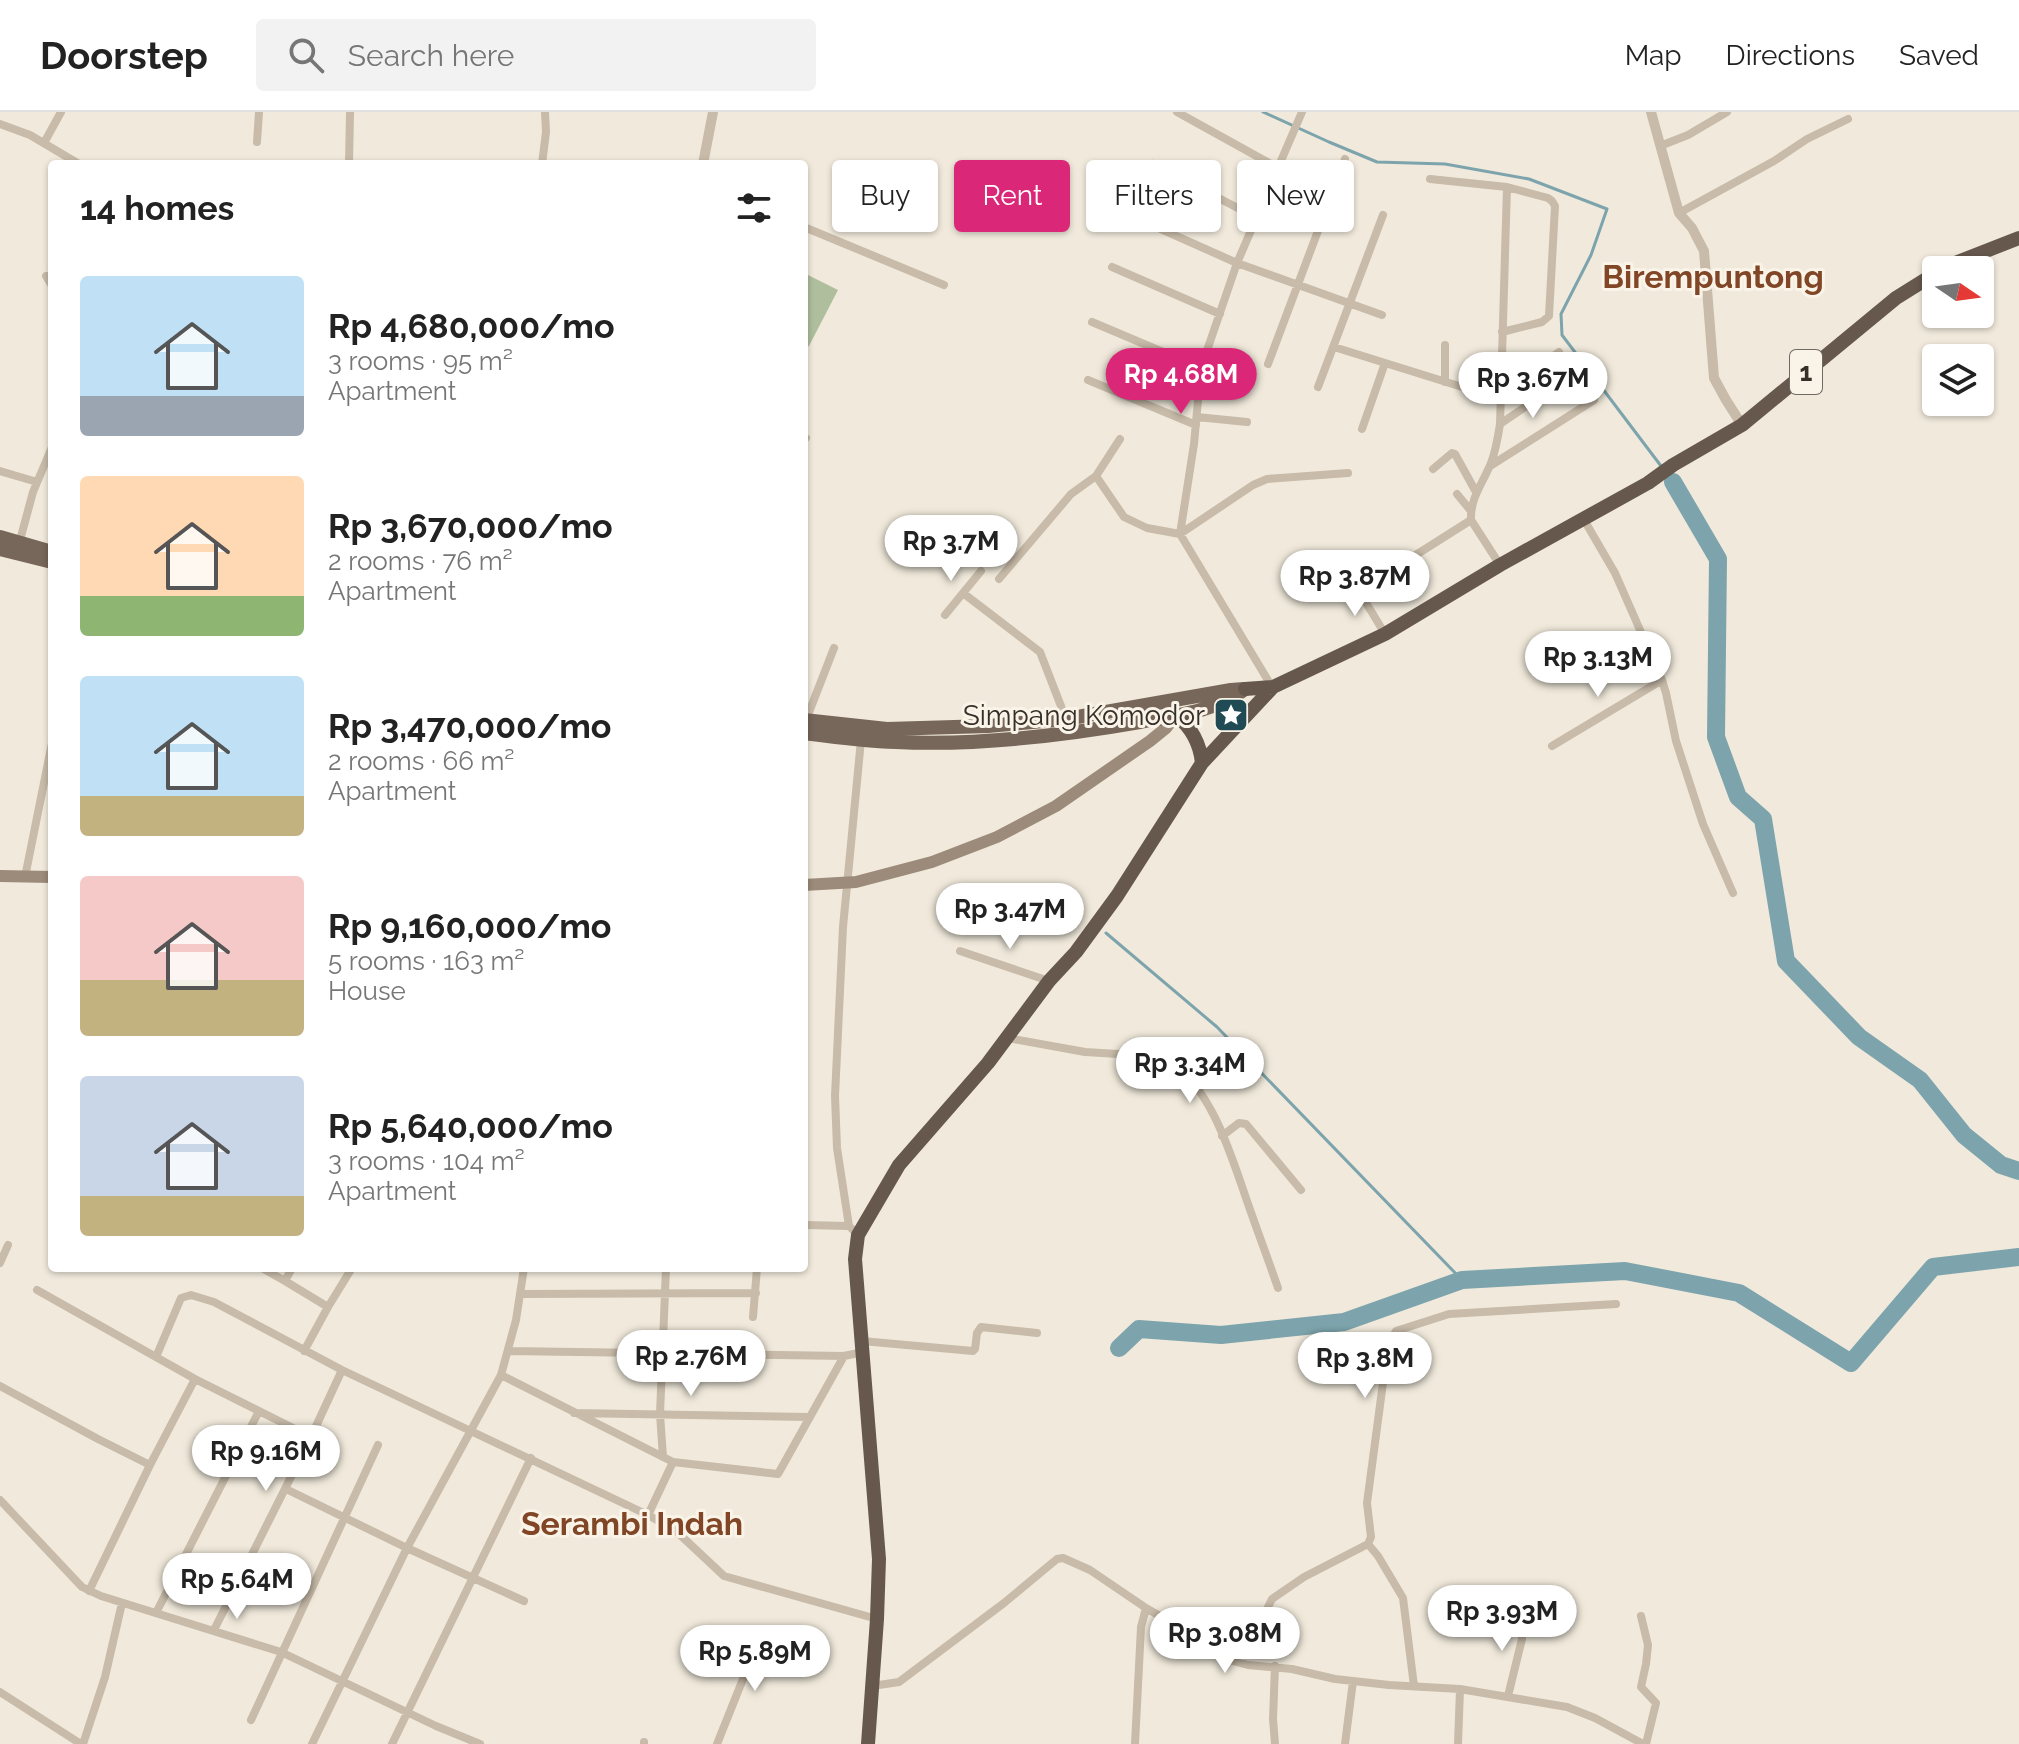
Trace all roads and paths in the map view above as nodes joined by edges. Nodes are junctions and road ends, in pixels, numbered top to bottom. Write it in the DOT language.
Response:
graph roads {
  1 [pos="61,112"];
  2 [pos="259,112"];
  3 [pos="350,112"];
  4 [pos="545,112"];
  5 [pos="713,112"];
  6 [pos="1177,112"];
  7 [pos="1302,112"];
  8 [pos="1651,112"];
  9 [pos="1727,112"];
  10 [pos="1848,119"];
  11 [pos="0,124"];
  12 [pos="257,142"];
  13 [pos="44,143"];
  14 [pos="1660,146"];
  15 [pos="1345,159"];
  16 [pos="72,160"];
  17 [pos="349,160"];
  18 [pos="542,160"];
  19 [pos="704,160"];
  20 [pos="1264,160"];
  21 [pos="1281,160"];
  22 [pos="1430,179"];
  23 [pos="1507,187"];
  24 [pos="1679,213"];
  25 [pos="1383,215"];
  26 [pos="808,229"];
  27 [pos="1167,232"];
  28 [pos="1251,232"];
  29 [pos="2019,238"];
  30 [pos="1973,256"];
  31 [pos="1237,263"];
  32 [pos="1112,267"];
  33 [pos="46,276"];
  34 [pos="48,279"];
  35 [pos="1922,282"];
  36 [pos="944,285"];
  37 [pos="1298,285"];
  38 [pos="1349,303"];
  39 [pos="1220,314"];
  40 [pos="1382,315"];
  41 [pos="1092,322"];
  42 [pos="1502,332"];
  43 [pos="1445,345"];
  44 [pos="1334,347"];
  45 [pos="1559,352"];
  46 [pos="1385,363"];
  47 [pos="1268,364"];
  48 [pos="1201,368"];
  49 [pos="1572,375"];
  50 [pos="1088,380"];
  51 [pos="1445,382"];
  52 [pos="1318,387"];
  53 [pos="1500,395"];
  54 [pos="1594,400"];
  55 [pos="1196,421"];
  56 [pos="1247,422"];
  57 [pos="1500,424"];
  58 [pos="1742,425"];
  59 [pos="1362,429"];
  60 [pos="1120,439"];
  61 [pos="48,456"];
  62 [pos="1490,467"];
  63 [pos="1433,469"];
  64 [pos="0,471"];
  65 [pos="1348,473"];
  66 [pos="1096,476"];
  67 [pos="37,482"];
  68 [pos="1476,492"];
  69 [pos="1457,494"];
  70 [pos="1471,516"];
  71 [pos="1583,518"];
  72 [pos="1180,534"];
  73 [pos="0,537"];
  74 [pos="18,548"];
  75 [pos="0,549"];
  76 [pos="48,552"];
  77 [pos="48,560"];
  78 [pos="1500,565"];
  79 [pos="981,571"];
  80 [pos="999,579"];
  81 [pos="1354,583"];
  82 [pos="963,593"];
  83 [pos="1318,595"];
  84 [pos="945,615"];
  85 [pos="1385,634"];
  86 [pos="834,648"];
  87 [pos="1662,680"];
  88 [pos="1273,687"];
  89 [pos="1245,689"];
  90 [pos="1176,715"];
  91 [pos="808,717"];
  92 [pos="1066,719"];
  93 [pos="808,725"];
  94 [pos="808,726"];
  95 [pos="861,740"];
  96 [pos="1552,746"];
  97 [pos="48,763"];
  98 [pos="1202,763"];
  99 [pos="0,876"];
  100 [pos="25,877"];
  101 [pos="48,877"];
  102 [pos="848,883"];
  103 [pos="808,885"];
  104 [pos="1733,893"];
  105 [pos="960,951"];
  106 [pos="1049,981"];
  107 [pos="1008,1038"];
  108 [pos="1222,1136"];
  109 [pos="1301,1190"];
  110 [pos="808,1225"];
  111 [pos="853,1231"];
  112 [pos="8,1245"];
  113 [pos="0,1263"];
  114 [pos="269,1272"];
  115 [pos="290,1272"];
  116 [pos="350,1272"];
  117 [pos="524,1272"];
  118 [pos="666,1272"];
  119 [pos="757,1272"];
  120 [pos="285,1281"];
  121 [pos="1278,1288"];
  122 [pos="37,1290"];
  123 [pos="664,1293"];
  124 [pos="756,1293"];
  125 [pos="521,1294"];
  126 [pos="1616,1304"];
  127 [pos="328,1307"];
  128 [pos="753,1317"];
  129 [pos="1037,1333"];
  130 [pos="863,1347"];
  131 [pos="304,1351"];
  132 [pos="509,1351"];
  133 [pos="661,1352"];
  134 [pos="844,1356"];
  135 [pos="156,1357"];
  136 [pos="342,1370"];
  137 [pos="501,1375"];
  138 [pos="195,1379"];
  139 [pos="0,1386"];
  140 [pos="259,1411"];
  141 [pos="572,1413"];
  142 [pos="660,1414"];
  143 [pos="810,1417"];
  144 [pos="471,1429"];
  145 [pos="311,1437"];
  146 [pos="378,1445"];
  147 [pos="663,1457"];
  148 [pos="531,1458"];
  149 [pos="673,1462"];
  150 [pos="150,1465"];
  151 [pos="286,1489"];
  152 [pos="0,1500"];
  153 [pos="648,1515"];
  154 [pos="343,1518"];
  155 [pos="1368,1544"];
  156 [pos="407,1548"];
  157 [pos="472,1577"];
  158 [pos="89,1591"];
  159 [pos="524,1601"];
  160 [pos="122,1603"];
  161 [pos="1146,1608"];
  162 [pos="156,1613"];
  163 [pos="1641,1616"];
  164 [pos="877,1619"];
  165 [pos="1482,1619"];
  166 [pos="214,1630"];
  167 [pos="759,1630"];
  168 [pos="281,1652"];
  169 [pos="1235,1661"];
  170 [pos="1275,1666"];
  171 [pos="1353,1681"];
  172 [pos="342,1682"];
  173 [pos="872,1686"];
  174 [pos="1414,1686"];
  175 [pos="1460,1689"];
  176 [pos="0,1692"];
  177 [pos="1508,1696"];
  178 [pos="407,1712"];
  179 [pos="251,1720"];
  180 [pos="82,1744"];
  181 [pos="312,1744"];
  182 [pos="392,1744"];
  183 [pos="480,1744"];
  184 [pos="717,1744"];
  185 [pos="868,1744"];
  186 [pos="1135,1744"];
  187 [pos="1275,1744"];
  188 [pos="1345,1744"];
  189 [pos="1458,1744"];
  190 [pos="1644,1744"];
  1 -- 13 [label="street"];
  2 -- 12 [label="street"];
  3 -- 17 [label="street"];
  4 -- 18 [label="street"];
  5 -- 19 [label="street"];
  6 -- 20 [label="street"];
  7 -- 21 [label="street"];
  8 -- 14 [label="street"];
  9 -- 14 [label="street"];
  10 -- 24 [label="street"];
  11 -- 13 [label="street"];
  13 -- 16 [label="street"];
  14 -- 24 [label="street"];
  15 -- 37 [label="street"];
  22 -- 23 [label="street"];
  23 -- 42 [label="street"];
  23 -- 42 [label="street"];
  24 -- 58 [label="street"];
  25 -- 38 [label="street"];
  26 -- 36 [label="street"];
  27 -- 31 [label="street"];
  28 -- 31 [label="street"];
  29 -- 30 [label="highway"];
  31 -- 37 [label="street"];
  31 -- 39 [label="street"];
  32 -- 39 [label="street"];
  33 -- 34 [label="street"];
  35 -- 58 [label="highway, 1"];
  37 -- 38 [label="street"];
  37 -- 47 [label="street"];
  38 -- 40 [label="street"];
  38 -- 44 [label="street"];
  39 -- 48 [label="street"];
  41 -- 48 [label="street"];
  42 -- 53 [label="street"];
  43 -- 51 [label="street"];
  44 -- 46 [label="street"];
  44 -- 52 [label="street"];
  45 -- 53 [label="street"];
  46 -- 51 [label="street"];
  46 -- 59 [label="street"];
  48 -- 55 [label="street"];
  49 -- 57 [label="street"];
  50 -- 55 [label="street"];
  51 -- 53 [label="street"];
  53 -- 57 [label="street"];
  54 -- 62 [label="street"];
  55 -- 56 [label="street"];
  55 -- 72 [label="street"];
  57 -- 62 [label="street"];
  58 -- 71 [label="highway, 1"];
  60 -- 66 [label="street"];
  61 -- 67 [label="street"];
  62 -- 68 [label="street"];
  63 -- 68 [label="street"];
  64 -- 67 [label="street"];
  65 -- 72 [label="street"];
  66 -- 72 [label="street"];
  66 -- 80 [label="street"];
  67 -- 74 [label="street"];
  68 -- 70 [label="street"];
  69 -- 70 [label="street"];
  70 -- 78 [label="street"];
  70 -- 81 [label="street"];
  71 -- 78 [label="highway, 1"];
  71 -- 87 [label="street"];
  72 -- 88 [label="street"];
  73 -- 74 [label="main road"];
  74 -- 75 [label="main road"];
  74 -- 76 [label="main road"];
  74 -- 77 [label="main road"];
  78 -- 85 [label="highway, 1"];
  79 -- 82 [label="street"];
  81 -- 83 [label="street"];
  81 -- 85 [label="street"];
  82 -- 84 [label="street"];
  82 -- 92 [label="street"];
  85 -- 88 [label="highway, 1"];
  86 -- 91 [label="street"];
  87 -- 96 [label="street"];
  87 -- 104 [label="street"];
  88 -- 89 [label="highway, 1"];
  88 -- 98 [label="highway"];
  89 -- 90 [label="main road, 1"];
  89 -- 92 [label="main road, 1"];
  90 -- 95 [label="main road, 1"];
  90 -- 98 [label="highway"];
  90 -- 102 [label="main road"];
  92 -- 93 [label="main road, 1"];
  94 -- 95 [label="main road, 1"];
  95 -- 102 [label="street"];
  97 -- 100 [label="street"];
  98 -- 106 [label="highway"];
  99 -- 100 [label="main road"];
  100 -- 101 [label="main road"];
  102 -- 103 [label="main road"];
  102 -- 111 [label="street"];
  105 -- 106 [label="street"];
  106 -- 107 [label="highway"];
  107 -- 108 [label="street"];
  107 -- 111 [label="highway"];
  108 -- 109 [label="street"];
  108 -- 121 [label="street"];
  110 -- 111 [label="street"];
  111 -- 130 [label="highway"];
  112 -- 113 [label="street"];
  114 -- 120 [label="street"];
  115 -- 120 [label="street"];
  116 -- 127 [label="street"];
  117 -- 125 [label="street"];
  118 -- 123 [label="street"];
  119 -- 124 [label="street"];
  120 -- 127 [label="street"];
  122 -- 135 [label="street"];
  123 -- 124 [label="street"];
  123 -- 125 [label="street"];
  123 -- 133 [label="street"];
  124 -- 128 [label="street"];
  125 -- 132 [label="street"];
  126 -- 155 [label="street"];
  127 -- 131 [label="street"];
  129 -- 130 [label="street"];
  130 -- 134 [label="street"];
  130 -- 164 [label="highway"];
  131 -- 135 [label="street"];
  131 -- 136 [label="street"];
  132 -- 133 [label="street"];
  132 -- 137 [label="street"];
  133 -- 134 [label="street"];
  133 -- 142 [label="street"];
  134 -- 143 [label="street"];
  135 -- 138 [label="street"];
  136 -- 144 [label="street"];
  136 -- 145 [label="street"];
  137 -- 141 [label="street"];
  137 -- 144 [label="street"];
  138 -- 140 [label="street"];
  138 -- 150 [label="street"];
  139 -- 150 [label="street"];
  140 -- 145 [label="street"];
  140 -- 162 [label="street"];
  141 -- 142 [label="street"];
  141 -- 147 [label="street"];
  142 -- 143 [label="street"];
  142 -- 147 [label="street"];
  143 -- 149 [label="street"];
  144 -- 148 [label="street"];
  144 -- 156 [label="street"];
  145 -- 151 [label="street"];
  146 -- 154 [label="street"];
  147 -- 149 [label="street"];
  148 -- 153 [label="street"];
  148 -- 157 [label="street"];
  149 -- 153 [label="street"];
  150 -- 158 [label="street"];
  151 -- 154 [label="street"];
  151 -- 166 [label="street"];
  152 -- 158 [label="street"];
  153 -- 164 [label="street"];
  154 -- 156 [label="street"];
  154 -- 168 [label="street"];
  155 -- 169 [label="street"];
  155 -- 174 [label="street"];
  156 -- 157 [label="street"];
  156 -- 172 [label="street"];
  157 -- 159 [label="street"];
  157 -- 178 [label="street"];
  158 -- 160 [label="street"];
  160 -- 162 [label="street"];
  160 -- 180 [label="street"];
  161 -- 169 [label="street"];
  161 -- 173 [label="street"];
  161 -- 186 [label="street"];
  162 -- 166 [label="street"];
  163 -- 190 [label="street"];
  164 -- 173 [label="highway"];
  165 -- 177 [label="street"];
  166 -- 168 [label="street"];
  167 -- 184 [label="street"];
  168 -- 172 [label="street"];
  168 -- 179 [label="street"];
  169 -- 170 [label="street"];
  170 -- 171 [label="street"];
  170 -- 187 [label="street"];
  171 -- 174 [label="street"];
  171 -- 188 [label="street"];
  172 -- 178 [label="street"];
  172 -- 181 [label="street"];
  173 -- 185 [label="highway"];
  174 -- 175 [label="street"];
  175 -- 177 [label="street"];
  175 -- 189 [label="street"];
  176 -- 180 [label="street"];
  177 -- 190 [label="street"];
  178 -- 182 [label="street"];
  178 -- 183 [label="street"];
}
